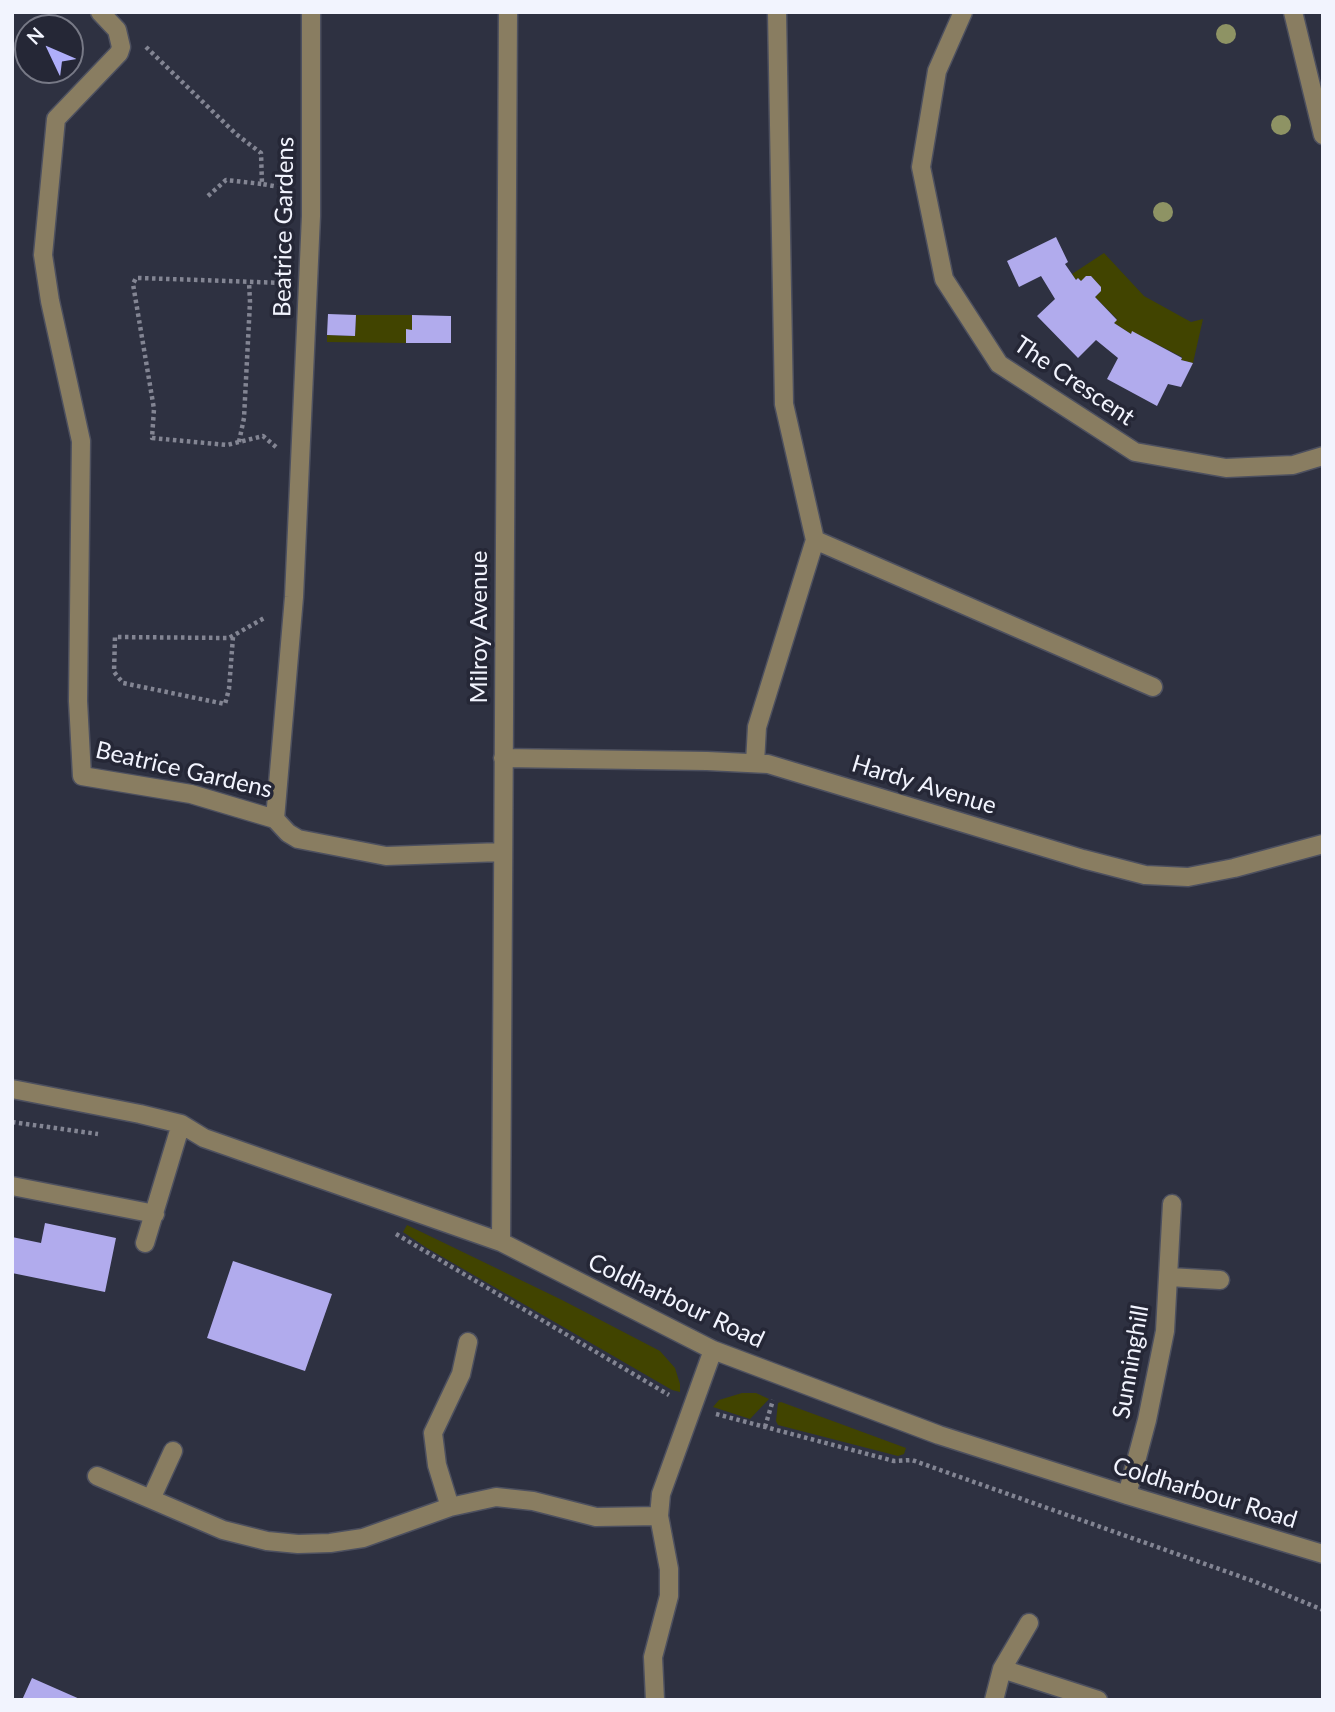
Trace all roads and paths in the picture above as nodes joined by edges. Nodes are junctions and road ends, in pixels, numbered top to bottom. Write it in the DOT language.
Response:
graph roads {
  1 [pos="100,12"];
  2 [pos="311,12"];
  3 [pos="508,12"];
  4 [pos="777,12"];
  5 [pos="962,12"];
  6 [pos="1293,12"];
  7 [pos="142,47"];
  8 [pos="1323,135"];
  9 [pos="262,184"];
  10 [pos="311,193"];
  11 [pos="208,196"];
  12 [pos="249,282"];
  13 [pos="289,283"];
  14 [pos="239,442"];
  15 [pos="280,451"];
  16 [pos="1323,456"];
  17 [pos="815,540"];
  18 [pos="271,614"];
  19 [pos="233,637"];
  20 [pos="1153,687"];
  21 [pos="503,758"];
  22 [pos="755,762"];
  23 [pos="275,819"];
  24 [pos="1323,844"];
  25 [pos="502,852"];
  26 [pos="12,1089"];
  27 [pos="12,1122"];
  28 [pos="181,1124"];
  29 [pos="104,1135"];
  30 [pos="12,1186"];
  31 [pos="1172,1204"];
  32 [pos="155,1214"];
  33 [pos="386,1227"];
  34 [pos="501,1242"];
  35 [pos="145,1243"];
  36 [pos="1168,1278"];
  37 [pos="1220,1280"];
  38 [pos="468,1342"];
  39 [pos="713,1350"];
  40 [pos="693,1405"];
  41 [pos="173,1451"];
  42 [pos="97,1476"];
  43 [pos="1127,1495"];
  44 [pos="151,1499"];
  45 [pos="450,1507"];
  46 [pos="659,1516"];
  47 [pos="1323,1554"];
  48 [pos="1323,1611"];
  49 [pos="1029,1623"];
  50 [pos="1002,1669"];
  51 [pos="655,1700"];
  52 [pos="994,1700"];
  53 [pos="1098,1700"];
  1 -- 23 [label="street, Beatrice Gardens"];
  2 -- 10 [label="street, Beatrice Gardens"];
  3 -- 21 [label="street, Milroy Avenue"];
  4 -- 17 [label="street"];
  5 -- 16 [label="street, The Crescent"];
  6 -- 8 [label="street"];
  7 -- 9 [label="path"];
  9 -- 10 [label="path"];
  9 -- 11 [label="path"];
  10 -- 23 [label="street, Beatrice Gardens"];
  12 -- 13 [label="path"];
  12 -- 14 [label="path"];
  12 -- 14 [label="path"];
  14 -- 15 [label="path"];
  17 -- 20 [label="street"];
  17 -- 22 [label="street"];
  18 -- 19 [label="path"];
  19 -- 19 [label="path"];
  21 -- 22 [label="street, Hardy Avenue"];
  21 -- 25 [label="street, Milroy Avenue"];
  22 -- 24 [label="street, Hardy Avenue"];
  23 -- 25 [label="street"];
  25 -- 34 [label="street, Milroy Avenue"];
  26 -- 28 [label="street, Coldharbour Road"];
  27 -- 29 [label="path"];
  28 -- 32 [label="street"];
  28 -- 34 [label="street, Coldharbour Road"];
  30 -- 32 [label="street"];
  31 -- 36 [label="street, Sunninghill"];
  32 -- 35 [label="street"];
  33 -- 40 [label="path"];
  34 -- 39 [label="street, Coldharbour Road"];
  36 -- 37 [label="street, Sunninghill"];
  36 -- 43 [label="street, Sunninghill"];
  38 -- 45 [label="street"];
  39 -- 40 [label="street"];
  39 -- 43 [label="street, Coldharbour Road"];
  40 -- 46 [label="street"];
  40 -- 48 [label="path"];
  41 -- 44 [label="street"];
  42 -- 44 [label="street"];
  43 -- 47 [label="street, Coldharbour Road"];
  44 -- 45 [label="street"];
  45 -- 46 [label="street"];
  46 -- 51 [label="street"];
  49 -- 50 [label="street"];
  50 -- 52 [label="street"];
  50 -- 53 [label="street"];
}
